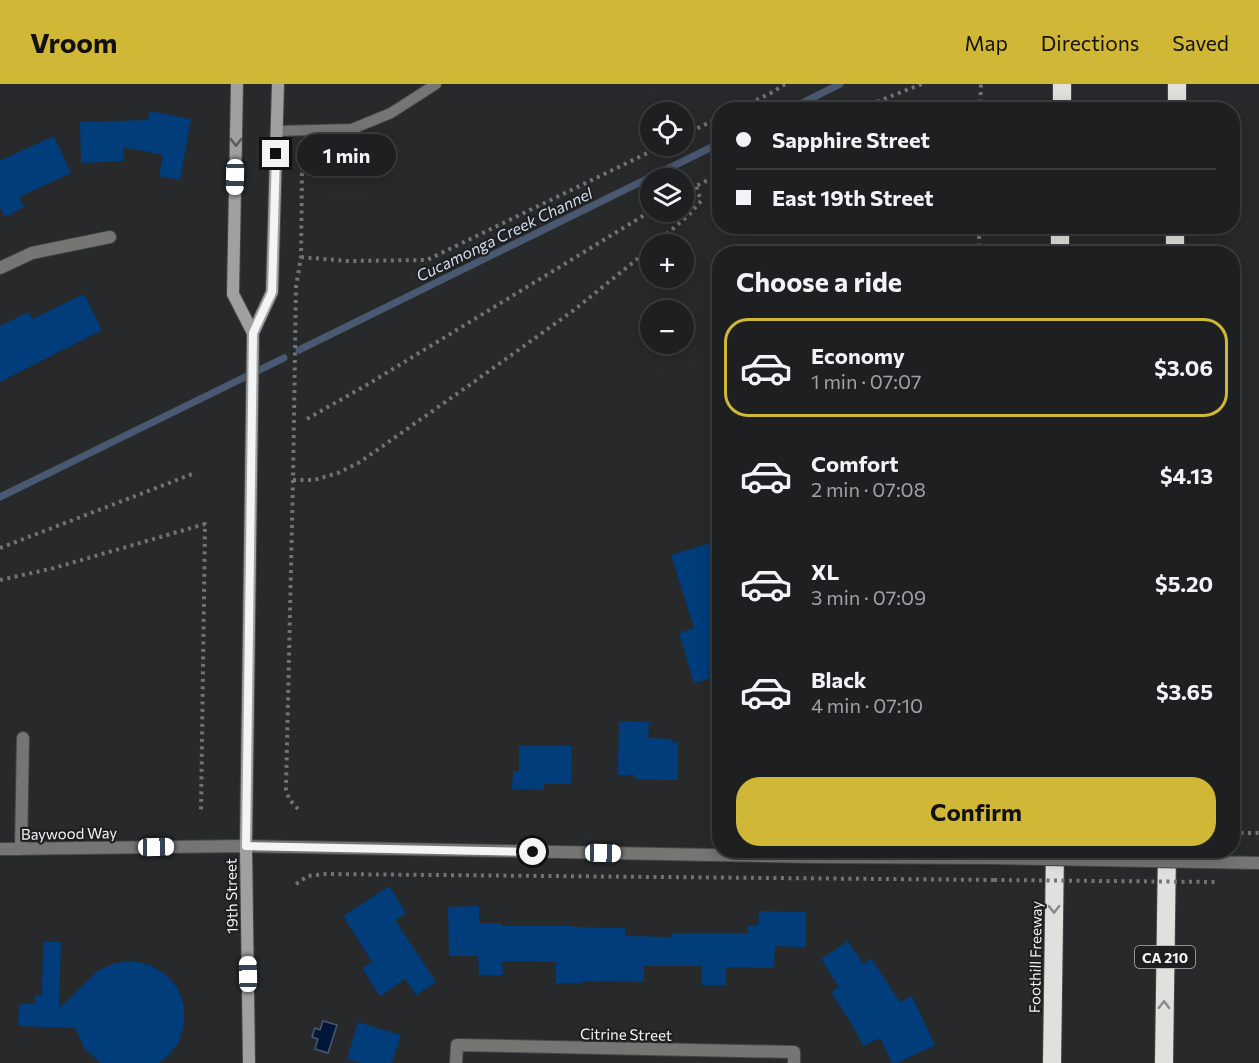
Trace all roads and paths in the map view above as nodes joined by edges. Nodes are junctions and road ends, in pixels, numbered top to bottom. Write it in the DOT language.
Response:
graph roads {
  1 [pos="237,84"];
  2 [pos="278,84"];
  3 [pos="436,84"];
  4 [pos="785,84"];
  5 [pos="921,84"];
  6 [pos="981,84"];
  7 [pos="1062,84"];
  8 [pos="1177,84"];
  9 [pos="752,102"];
  10 [pos="876,102"];
  11 [pos="980,102"];
  12 [pos="1062,102"];
  13 [pos="1177,102"];
  14 [pos="712,121"];
  15 [pos="694,130"];
  16 [pos="277,131"];
  17 [pos="641,156"];
  18 [pos="308,158"];
  19 [pos="712,178"];
  20 [pos="696,186"];
  21 [pos="640,218"];
  22 [pos="667,234"];
  23 [pos="110,237"];
  24 [pos="301,257"];
  25 [pos="640,257"];
  26 [pos="0,268"];
  27 [pos="253,333"];
  28 [pos="307,419"];
  29 [pos="195,473"];
  30 [pos="293,480"];
  31 [pos="0,548"];
  32 [pos="0,580"];
  33 [pos="23,738"];
  34 [pos="298,809"];
  35 [pos="201,812"];
  36 [pos="1240,833"];
  37 [pos="1259,833"];
  38 [pos="246,846"];
  39 [pos="0,849"];
  40 [pos="21,849"];
  41 [pos="712,853"];
  42 [pos="994,858"];
  43 [pos="1054,858"];
  44 [pos="1167,858"];
  45 [pos="1259,863"];
  46 [pos="1224,882"];
  47 [pos="296,884"];
  48 [pos="794,1058"];
  49 [pos="249,1063"];
  50 [pos="456,1063"];
  51 [pos="1053,1063"];
  52 [pos="1164,1063"];
  1 -- 27 [label="main road, one-way"];
  2 -- 16 [label="main road"];
  3 -- 16 [label="lane"];
  4 -- 9 [label="path"];
  5 -- 10 [label="path"];
  6 -- 11 [label="path"];
  7 -- 12 [label="highway"];
  8 -- 13 [label="highway"];
  14 -- 15 [label="path"];
  16 -- 27 [label="main road"];
  17 -- 24 [label="path"];
  18 -- 24 [label="path"];
  19 -- 20 [label="path"];
  20 -- 22 [label="path"];
  21 -- 28 [label="path"];
  23 -- 26 [label="street"];
  24 -- 30 [label="path"];
  25 -- 30 [label="path"];
  27 -- 38 [label="main road, 19th Street"];
  29 -- 31 [label="path"];
  30 -- 34 [label="path"];
  32 -- 35 [label="path"];
  33 -- 40 [label="street"];
  36 -- 37 [label="path"];
  38 -- 40 [label="street, Baywood Way"];
  38 -- 41 [label="street, Baywood Way"];
  38 -- 49 [label="main road, 19th Street"];
  39 -- 40 [label="street, Baywood Way"];
  42 -- 45 [label="street, Baywood Way, bridge"];
  43 -- 51 [label="highway, Foothill Freeway, one-way"];
  52 -- 44 [label="highway, CA 210, one-way"];
  46 -- 47 [label="path, bridge"];
  48 -- 50 [label="street, Citrine Street"];
}
